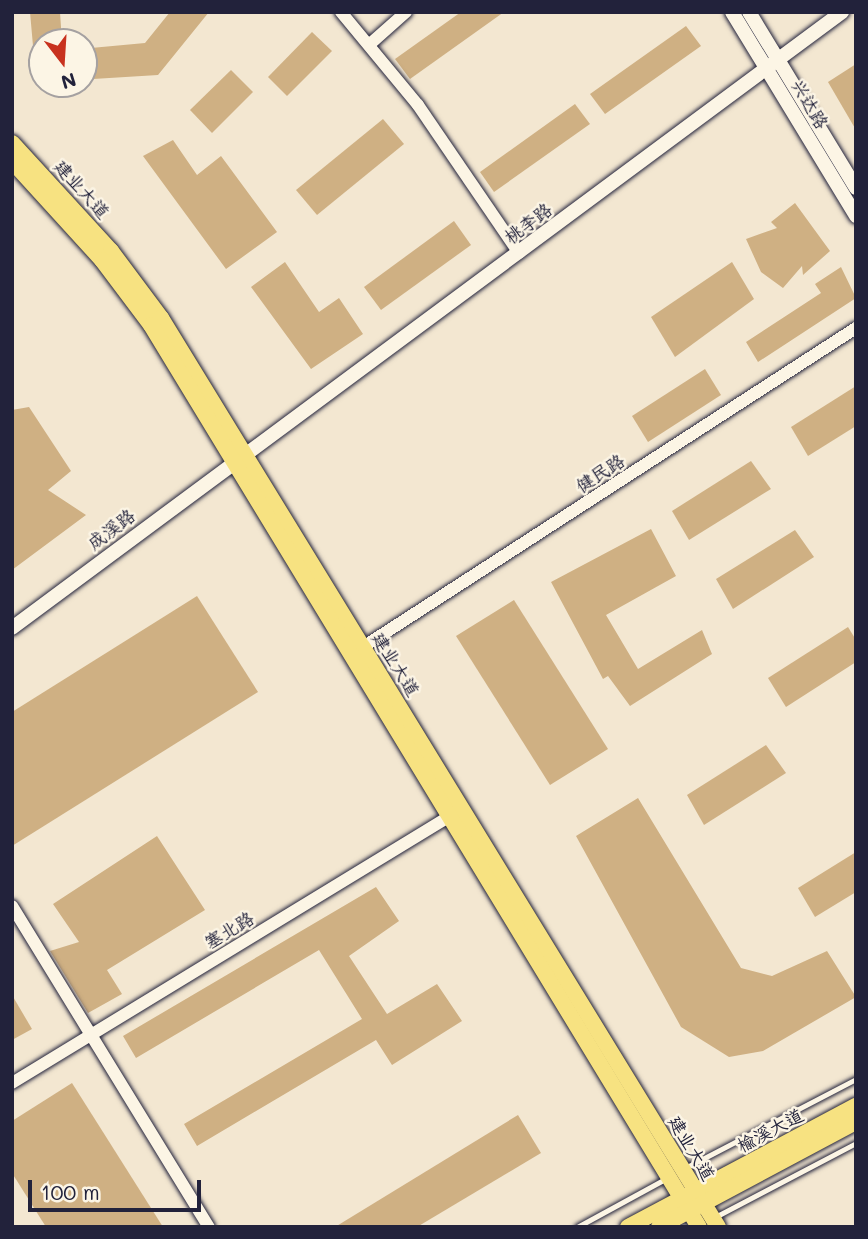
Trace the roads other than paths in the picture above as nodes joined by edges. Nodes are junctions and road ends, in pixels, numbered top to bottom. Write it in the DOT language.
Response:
graph roads {
  1 [pos="341,12"];
  2 [pos="406,12"];
  3 [pos="732,12"];
  4 [pos="749,12"];
  5 [pos="842,12"];
  6 [pos="370,44"];
  7 [pos="772,62"];
  8 [pos="12,143"];
  9 [pos="12,161"];
  10 [pos="856,188"];
  11 [pos="856,216"];
  12 [pos="519,253"];
  13 [pos="856,328"];
  14 [pos="239,457"];
  15 [pos="12,628"];
  16 [pos="363,647"];
  17 [pos="457,812"];
  18 [pos="12,906"];
  19 [pos="92,1035"];
  20 [pos="856,1079"];
  21 [pos="12,1083"];
  22 [pos="856,1106"];
  23 [pos="856,1122"];
  24 [pos="856,1143"];
  25 [pos="676,1173"];
  26 [pos="693,1201"];
  27 [pos="705,1225"];
  28 [pos="209,1227"];
  29 [pos="577,1227"];
  30 [pos="628,1227"];
  31 [pos="659,1227"];
  1 -- 6 [label="street"];
  2 -- 6 [label="street"];
  3 -- 7 [label="main road, 兴达路"];
  4 -- 7 [label="main road, 兴达路"];
  5 -- 7 [label="main road, 桃李路"];
  6 -- 12 [label="street"];
  7 -- 10 [label="main road, 兴达路"];
  7 -- 11 [label="main road, 兴达路"];
  7 -- 12 [label="main road, 桃李路"];
  8 -- 14 [label="main road, 建业大道"];
  9 -- 14 [label="main road, 建业大道"];
  12 -- 14 [label="main road, 桃李路"];
  13 -- 16 [label="street, 健民路"];
  14 -- 15 [label="main road, 成溪路"];
  14 -- 16 [label="main road, 建业大道"];
  14 -- 17 [label="main road, 建业大道"];
  16 -- 17 [label="main road, 建业大道"];
  17 -- 19 [label="street, 塞北路"];
  17 -- 25 [label="main road, 建业大道"];
  18 -- 19 [label="street"];
  19 -- 21 [label="street, 塞北路"];
  19 -- 28 [label="street"];
  20 -- 25 [label="lane"];
  22 -- 26 [label="main road, 榆溪大道"];
  23 -- 26 [label="main road, 榆溪大道"];
  24 -- 27 [label="lane"];
  25 -- 26 [label="main road, 建业大道"];
  25 -- 29 [label="lane"];
  26 -- 27 [label="main road, 建业大道"];
  26 -- 30 [label="main road, 榆溪大道"];
  26 -- 31 [label="main road, 榆溪大道"];
}
